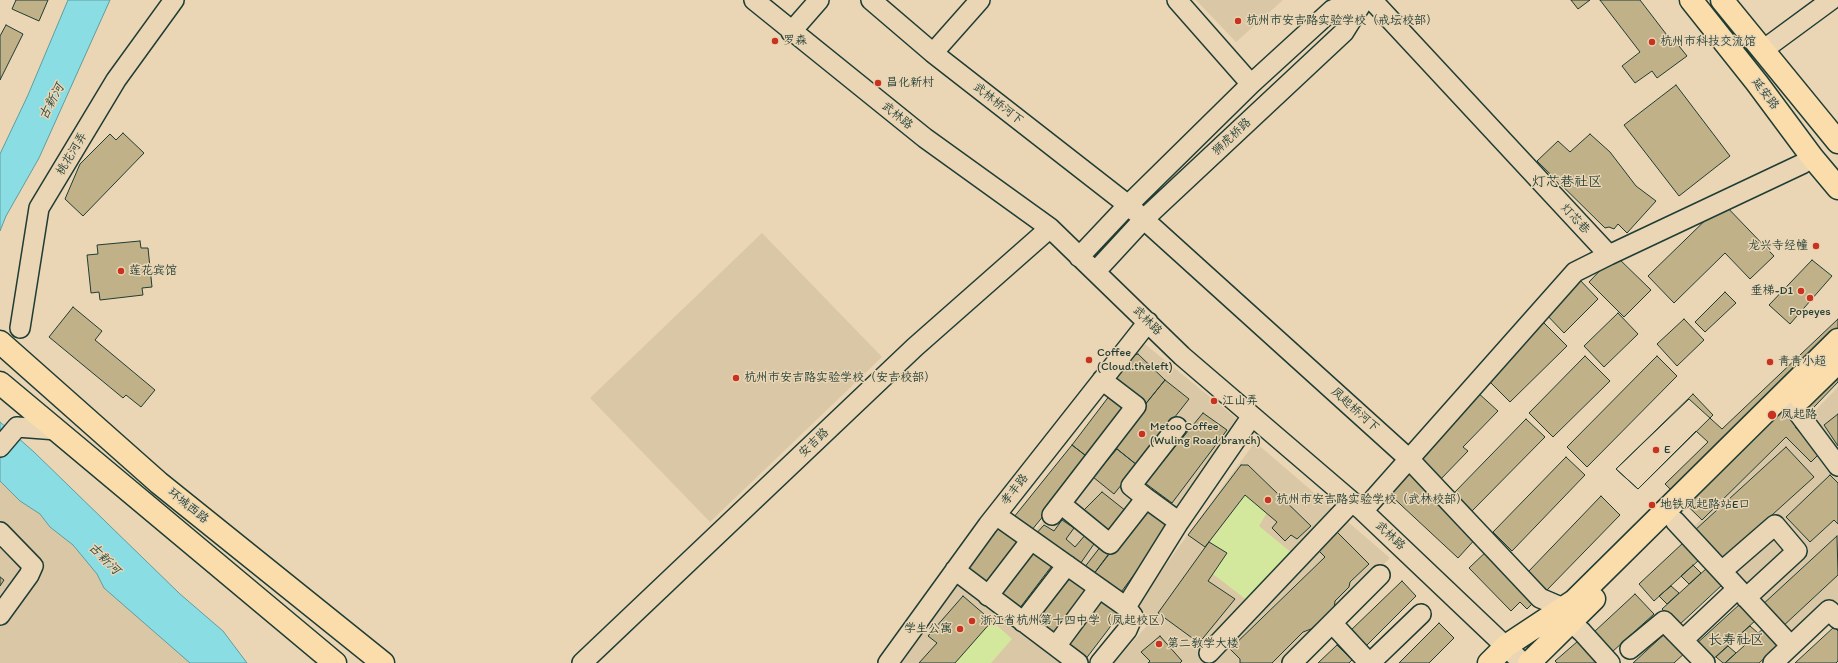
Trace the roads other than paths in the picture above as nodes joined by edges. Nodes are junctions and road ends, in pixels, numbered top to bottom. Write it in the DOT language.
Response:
graph roads {
  1 [pos="174,0"];
  2 [pos="754,0"];
  3 [pos="819,0"];
  4 [pos="871,0"];
  5 [pos="980,0"];
  6 [pos="1177,0"];
  7 [pos="1356,0"];
  8 [pos="1364,0"];
  9 [pos="1372,0"];
  10 [pos="1692,0"];
  11 [pos="1722,0"];
  12 [pos="1831,0"];
  13 [pos="791,32"];
  14 [pos="1763,50"];
  15 [pos="933,53"];
  16 [pos="1251,84"];
  17 [pos="1838,142"];
  18 [pos="1812,157"];
  19 [pos="1838,188"];
  20 [pos="1128,205"];
  21 [pos="1144,219"];
  22 [pos="1050,228"];
  23 [pos="1609,255"];
  24 [pos="1079,257"];
  25 [pos="1096,271"];
  26 [pos="1148,322"];
  27 [pos="20,328"];
  28 [pos="1838,340"];
  29 [pos="0,342"];
  30 [pos="1838,362"];
  31 [pos="1102,380"];
  32 [pos="2,389"];
  33 [pos="1793,406"];
  34 [pos="1252,416"];
  35 [pos="1177,427"];
  36 [pos="57,430"];
  37 [pos="0,447"];
  38 [pos="1409,459"];
  39 [pos="1838,466"];
  40 [pos="1146,498"];
  41 [pos="1358,506"];
  42 [pos="996,515"];
  43 [pos="1675,521"];
  44 [pos="1179,522"];
  45 [pos="0,532"];
  46 [pos="1031,540"];
  47 [pos="1067,565"];
  48 [pos="954,570"];
  49 [pos="1722,572"];
  50 [pos="1380,575"];
  51 [pos="1099,588"];
  52 [pos="1742,593"];
  53 [pos="988,596"];
  54 [pos="1126,607"];
  55 [pos="1835,611"];
  56 [pos="1421,614"];
  57 [pos="0,615"];
  58 [pos="1571,615"];
  59 [pos="1023,622"];
  60 [pos="1332,623"];
  61 [pos="1683,640"];
  62 [pos="1056,646"];
  63 [pos="1506,646"];
  64 [pos="1791,646"];
  65 [pos="1630,649"];
  66 [pos="1209,652"];
  67 [pos="1699,661"];
  68 [pos="335,663"];
  69 [pos="383,663"];
  70 [pos="582,663"];
  71 [pos="888,663"];
  72 [pos="1078,663"];
  73 [pos="1100,663"];
  74 [pos="1292,663"];
  75 [pos="1370,663"];
  76 [pos="1489,663"];
  77 [pos="1524,663"];
  78 [pos="1530,663"];
  79 [pos="1610,663"];
  80 [pos="1773,663"];
  1 -- 27 [label="street, 桃花河弄"];
  2 -- 13 [label="street, 武林路"];
  3 -- 13 [label="street"];
  4 -- 15 [label="street, 武林桥河下"];
  5 -- 15 [label="street"];
  6 -- 16 [label="street"];
  7 -- 16 [label="street, 狮虎桥路"];
  8 -- 21 [label="street, 狮虎桥路"];
  9 -- 23 [label="street, 灯芯巷"];
  10 -- 18 [label="main road, 延安路"];
  11 -- 14 [label="main road"];
  12 -- 14 [label="street"];
  13 -- 22 [label="street, 武林路"];
  14 -- 17 [label="main road"];
  15 -- 20 [label="street, 武林桥河下"];
  16 -- 20 [label="street, 狮虎桥路"];
  18 -- 19 [label="main road, 延安路"];
  18 -- 23 [label="street"];
  20 -- 21 [label="street, 凤起桥河下"];
  20 -- 24 [label="street, 狮虎桥路"];
  21 -- 25 [label="street, 狮虎桥路"];
  21 -- 38 [label="street, 凤起桥河下"];
  22 -- 24 [label="street, 武林路"];
  22 -- 70 [label="street, 安吉路"];
  23 -- 38 [label="street"];
  24 -- 25 [label="street, 武林路"];
  25 -- 26 [label="street, 武林路"];
  26 -- 31 [label="street, 孝丰路"];
  26 -- 34 [label="street, 武林路"];
  28 -- 58 [label="main road"];
  29 -- 69 [label="main road, 环城西路"];
  30 -- 33 [label="main road"];
  31 -- 40 [label="street"];
  31 -- 42 [label="street, 孝丰路"];
  32 -- 36 [label="main road"];
  33 -- 39 [label="street"];
  33 -- 43 [label="main road"];
  34 -- 41 [label="street, 武林路"];
  34 -- 44 [label="street"];
  35 -- 40 [label="street"];
  36 -- 37 [label="street"];
  36 -- 68 [label="main road"];
  38 -- 41 [label="street"];
  38 -- 58 [label="street, 凤起桥河下"];
  40 -- 44 [label="street"];
  41 -- 63 [label="street, 武林路"];
  41 -- 66 [label="street"];
  42 -- 46 [label="street"];
  42 -- 48 [label="street, 孝丰路"];
  43 -- 49 [label="street"];
  43 -- 58 [label="main road"];
  44 -- 54 [label="street"];
  45 -- 57 [label="street"];
  46 -- 47 [label="street"];
  46 -- 53 [label="street"];
  47 -- 51 [label="street"];
  47 -- 59 [label="street"];
  48 -- 53 [label="street"];
  48 -- 71 [label="street, 孝丰路"];
  49 -- 52 [label="street"];
  49 -- 52 [label="street"];
  50 -- 60 [label="street"];
  51 -- 54 [label="street"];
  51 -- 62 [label="street"];
  52 -- 61 [label="street"];
  52 -- 64 [label="street"];
  53 -- 59 [label="street"];
  54 -- 73 [label="street"];
  55 -- 64 [label="street"];
  56 -- 75 [label="street"];
  58 -- 63 [label="main road"];
  58 -- 78 [label="main road"];
  58 -- 79 [label="street"];
  59 -- 62 [label="street"];
  60 -- 74 [label="street"];
  60 -- 75 [label="street"];
  61 -- 65 [label="street"];
  61 -- 67 [label="street"];
  62 -- 72 [label="street"];
  63 -- 76 [label="main road"];
  63 -- 77 [label="street, 武林路"];
  64 -- 80 [label="street"];
}
